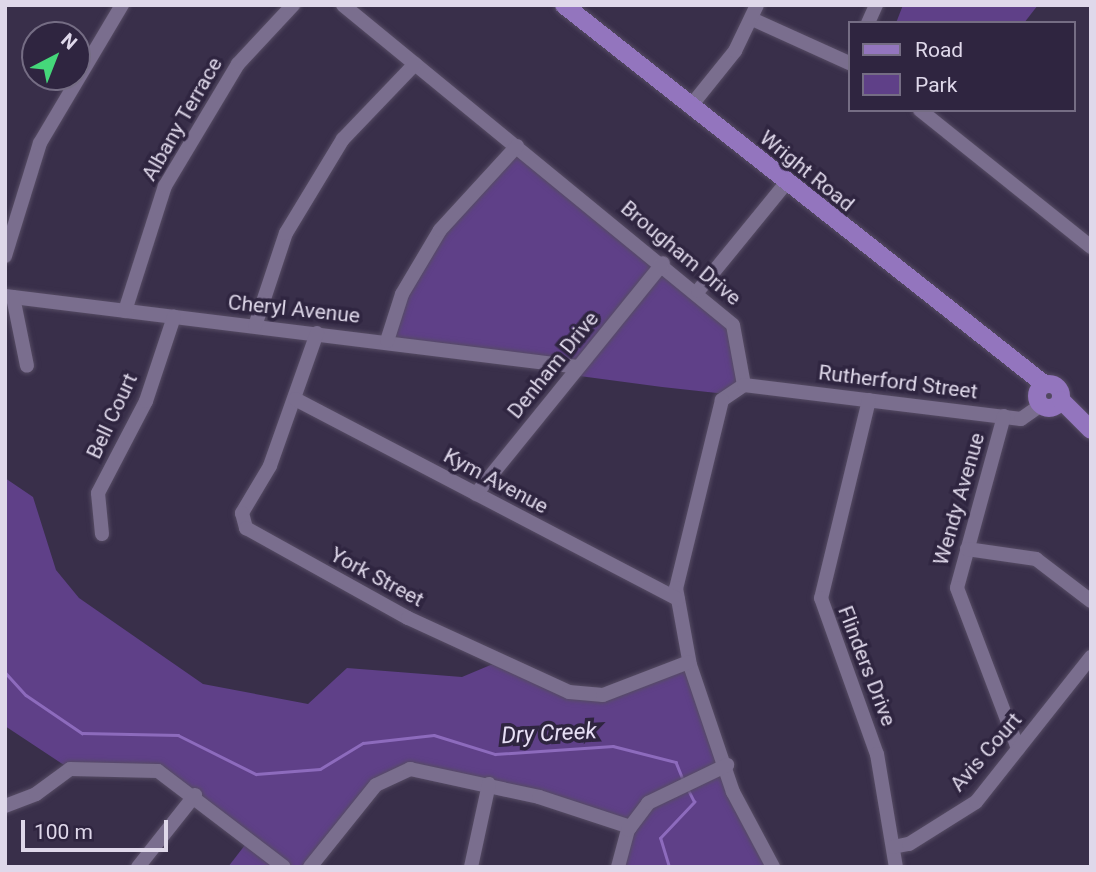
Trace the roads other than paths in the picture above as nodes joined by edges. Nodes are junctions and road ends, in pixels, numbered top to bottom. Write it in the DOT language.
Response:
graph roads {
  1 [pos="122,5"];
  2 [pos="293,5"];
  3 [pos="343,5"];
  4 [pos="564,5"];
  5 [pos="876,5"];
  6 [pos="755,12"];
  7 [pos="869,21"];
  8 [pos="848,62"];
  9 [pos="415,64"];
  10 [pos="690,107"];
  11 [pos="923,112"];
  12 [pos="517,146"];
  13 [pos="786,183"];
  14 [pos="1090,244"];
  15 [pos="5,256"];
  16 [pos="663,263"];
  17 [pos="698,291"];
  18 [pos="9,297"];
  19 [pos="125,311"];
  20 [pos="174,317"];
  21 [pos="255,326"];
  22 [pos="317,333"];
  23 [pos="387,341"];
  24 [pos="27,366"];
  25 [pos="579,367"];
  26 [pos="744,384"];
  27 [pos="1047,398"];
  28 [pos="295,399"];
  29 [pos="869,400"];
  30 [pos="1004,416"];
  31 [pos="1090,429"];
  32 [pos="476,494"];
  33 [pos="102,534"];
  34 [pos="967,549"];
  35 [pos="678,598"];
  36 [pos="1091,601"];
  37 [pos="1091,657"];
  38 [pos="689,662"];
  39 [pos="1018,749"];
  40 [pos="727,765"];
  41 [pos="489,784"];
  42 [pos="195,795"];
  43 [pos="5,806"];
  44 [pos="630,827"];
  45 [pos="892,847"];
  46 [pos="138,867"];
  47 [pos="284,867"];
  48 [pos="310,867"];
  49 [pos="471,867"];
  50 [pos="618,867"];
  51 [pos="774,867"];
  52 [pos="896,867"];
  1 -- 15 [label="street"];
  2 -- 19 [label="street, Albany Terrace"];
  3 -- 9 [label="street, Brougham Drive"];
  4 -- 10 [label="main road, Wright Road"];
  5 -- 7 [label="street"];
  6 -- 8 [label="street"];
  6 -- 10 [label="street"];
  9 -- 12 [label="street, Brougham Drive"];
  9 -- 21 [label="street"];
  10 -- 13 [label="main road, Wright Road"];
  11 -- 14 [label="street"];
  12 -- 16 [label="street, Brougham Drive"];
  12 -- 23 [label="street"];
  13 -- 17 [label="street"];
  13 -- 27 [label="main road, Wright Road"];
  16 -- 17 [label="street, Brougham Drive"];
  16 -- 25 [label="street, Denham Drive"];
  17 -- 26 [label="street, Brougham Drive"];
  18 -- 19 [label="street, Cheryl Avenue"];
  18 -- 24 [label="street"];
  19 -- 20 [label="street, Cheryl Avenue"];
  20 -- 21 [label="street, Cheryl Avenue"];
  20 -- 33 [label="street, Bell Court"];
  21 -- 22 [label="street, Cheryl Avenue"];
  22 -- 23 [label="street, Cheryl Avenue"];
  22 -- 28 [label="street, York Street"];
  23 -- 25 [label="street, Cheryl Avenue"];
  25 -- 32 [label="street, Denham Drive"];
  26 -- 29 [label="street, Rutherford Street"];
  26 -- 35 [label="street"];
  27 -- 30 [label="street, Rutherford Street"];
  27 -- 31 [label="main road, Wright Road"];
  28 -- 32 [label="street, Kym Avenue"];
  28 -- 38 [label="street, York Street"];
  29 -- 30 [label="street, Rutherford Street"];
  29 -- 45 [label="street, Flinders Drive"];
  30 -- 34 [label="street, Wendy Avenue"];
  32 -- 35 [label="street, Kym Avenue"];
  34 -- 36 [label="street"];
  34 -- 39 [label="street, Wendy Avenue"];
  35 -- 38 [label="street"];
  37 -- 39 [label="street, Avis Court"];
  38 -- 40 [label="street"];
  39 -- 45 [label="street, Avis Court"];
  40 -- 44 [label="street"];
  40 -- 51 [label="street"];
  41 -- 44 [label="street"];
  41 -- 48 [label="street"];
  41 -- 49 [label="street"];
  42 -- 43 [label="street"];
  42 -- 46 [label="street"];
  42 -- 47 [label="street"];
  44 -- 50 [label="street"];
  45 -- 52 [label="street, Flinders Drive"];
}
